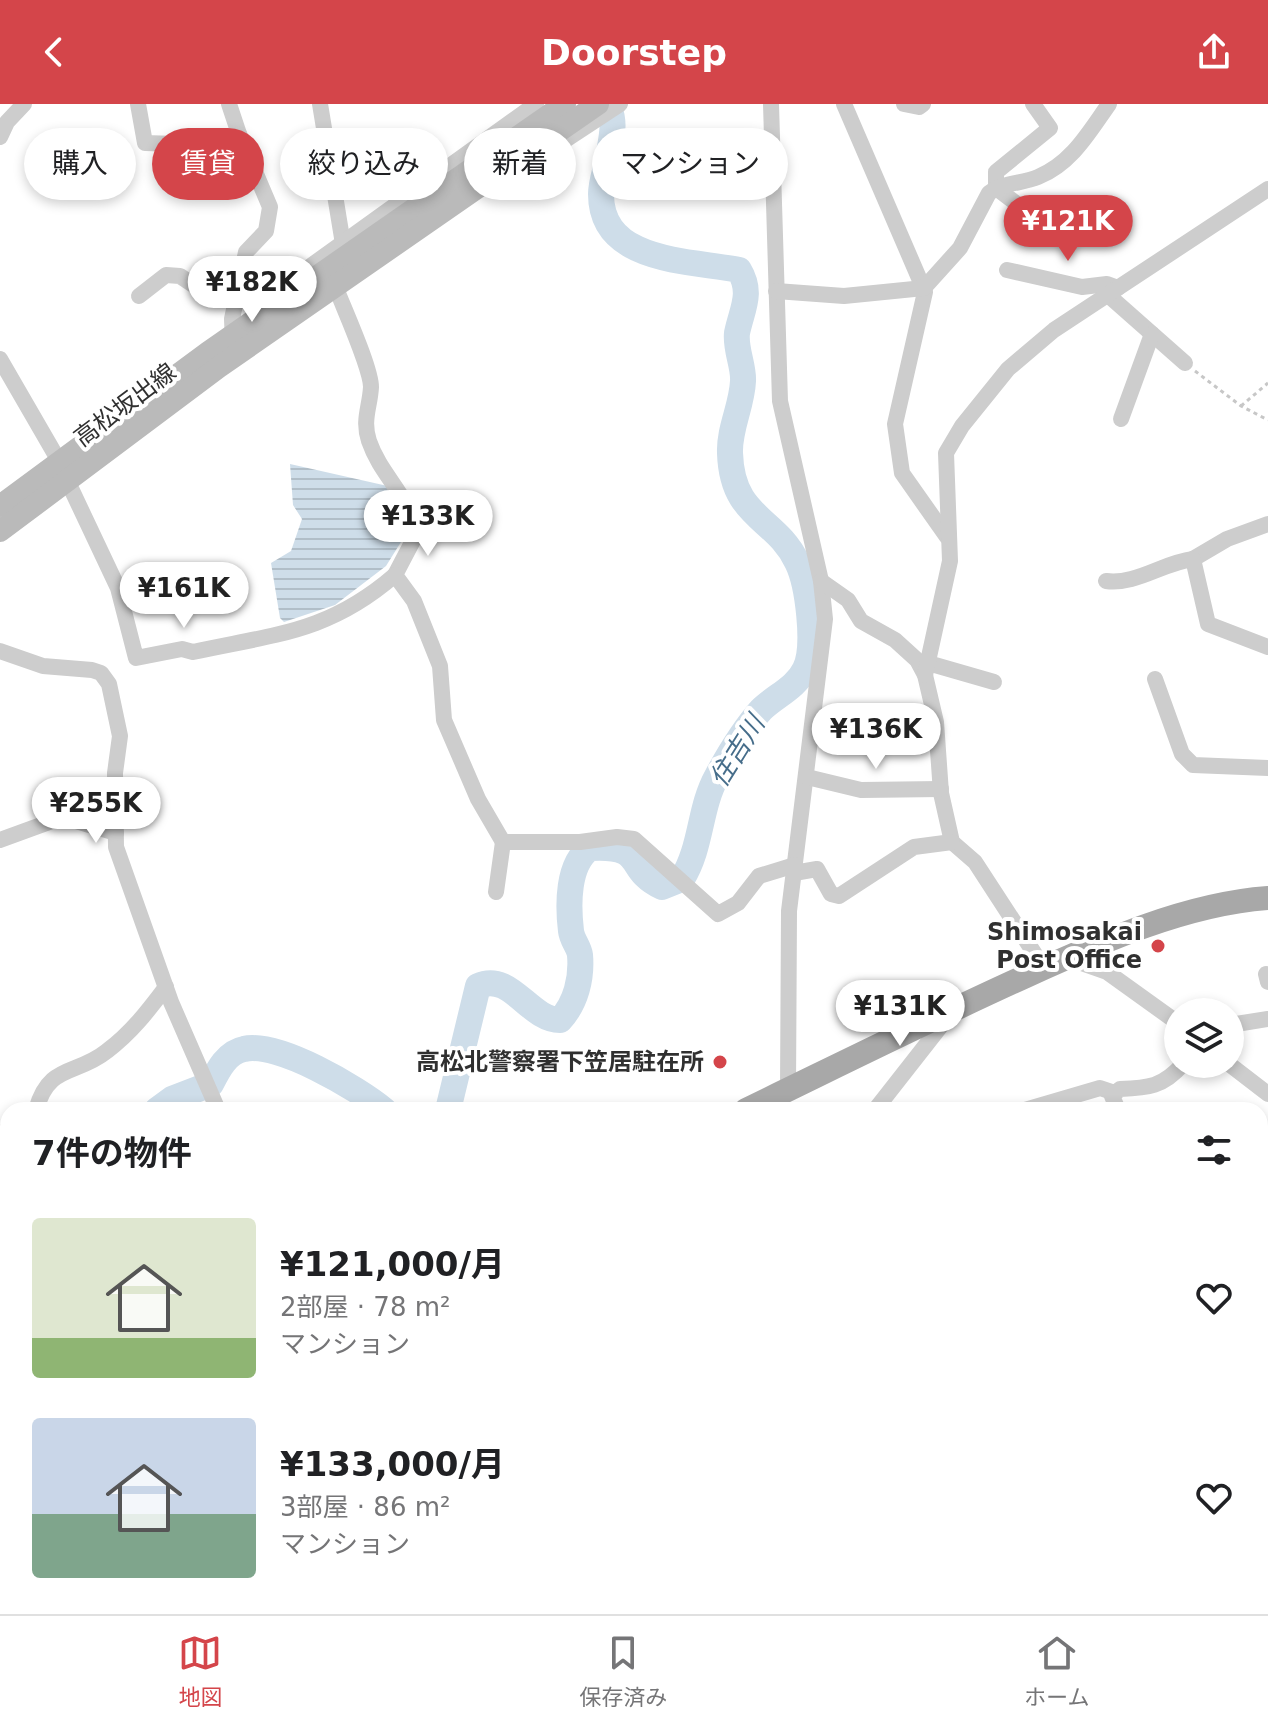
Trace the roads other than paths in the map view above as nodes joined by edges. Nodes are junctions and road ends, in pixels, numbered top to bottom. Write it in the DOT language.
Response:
graph roads {
  1 [pos="24,104"];
  2 [pos="138,104"];
  3 [pos="229,104"];
  4 [pos="320,104"];
  5 [pos="598,104"];
  6 [pos="620,104"];
  7 [pos="771,104"];
  8 [pos="844,104"];
  9 [pos="904,104"];
  10 [pos="923,104"];
  11 [pos="1033,104"];
  12 [pos="1109,104"];
  13 [pos="555,112"];
  14 [pos="237,128"];
  15 [pos="0,137"];
  16 [pos="152,143"];
  17 [pos="996,188"];
  18 [pos="1268,189"];
  19 [pos="264,193"];
  20 [pos="1055,233"];
  21 [pos="343,244"];
  22 [pos="1007,270"];
  23 [pos="342,284"];
  24 [pos="924,288"];
  25 [pos="776,291"];
  26 [pos="1113,291"];
  27 [pos="235,294"];
  28 [pos="139,296"];
  29 [pos="275,305"];
  30 [pos="1152,334"];
  31 [pos="234,345"];
  32 [pos="0,359"];
  33 [pos="1185,363"];
  34 [pos="1121,419"];
  35 [pos="63,471"];
  36 [pos="0,506"];
  37 [pos="1268,524"];
  38 [pos="0,531"];
  39 [pos="948,538"];
  40 [pos="1193,559"];
  41 [pos="395,575"];
  42 [pos="821,581"];
  43 [pos="1106,581"];
  44 [pos="1268,647"];
  45 [pos="0,651"];
  46 [pos="927,669"];
  47 [pos="1155,679"];
  48 [pos="994,682"];
  49 [pos="1268,768"];
  50 [pos="807,777"];
  51 [pos="941,789"];
  52 [pos="116,833"];
  53 [pos="0,840"];
  54 [pos="503,842"];
  55 [pos="952,842"];
  56 [pos="794,869"];
  57 [pos="496,892"];
  58 [pos="1268,898"];
  59 [pos="1067,958"];
  60 [pos="1044,968"];
  61 [pos="166,987"];
  62 [pos="954,1009"];
  63 [pos="1164,1013"];
  64 [pos="1268,1019"];
  65 [pos="1244,1023"];
  66 [pos="1244,1076"];
  67 [pos="1167,1078"];
  68 [pos="788,1090"];
  69 [pos="1268,1094"];
  70 [pos="39,1102"];
  71 [pos="214,1102"];
  72 [pos="763,1102"];
  73 [pos="882,1102"];
  74 [pos="1052,1102"];
  75 [pos="1116,1102"];
  1 -- 15 [label="street"];
  2 -- 16 [label="street"];
  3 -- 14 [label="street"];
  4 -- 21 [label="street"];
  5 -- 13 [label="main road, 高松坂出線"];
  6 -- 23 [label="street"];
  7 -- 25 [label="street"];
  8 -- 24 [label="street"];
  9 -- 10 [label="street"];
  11 -- 17 [label="street"];
  12 -- 17 [label="street"];
  13 -- 21 [label="street"];
  13 -- 23 [label="main road, 高松坂出線"];
  13 -- 29 [label="main road, 高松坂出線"];
  17 -- 20 [label="street"];
  17 -- 24 [label="street"];
  18 -- 26 [label="street"];
  19 -- 27 [label="street"];
  21 -- 29 [label="street"];
  22 -- 26 [label="street"];
  23 -- 31 [label="main road, 高松坂出線"];
  23 -- 41 [label="street"];
  24 -- 25 [label="street"];
  24 -- 39 [label="street"];
  25 -- 42 [label="street"];
  26 -- 30 [label="street"];
  26 -- 39 [label="street"];
  27 -- 28 [label="street"];
  27 -- 31 [label="street"];
  29 -- 31 [label="main road, 高松坂出線"];
  30 -- 33 [label="street"];
  30 -- 34 [label="street"];
  31 -- 35 [label="main road, 高松坂出線"];
  32 -- 35 [label="street"];
  35 -- 36 [label="main road, 高松坂出線"];
  35 -- 38 [label="main road, 高松坂出線"];
  35 -- 41 [label="street"];
  37 -- 40 [label="street"];
  39 -- 46 [label="street"];
  40 -- 43 [label="street"];
  40 -- 44 [label="street"];
  41 -- 54 [label="street"];
  42 -- 46 [label="street"];
  42 -- 50 [label="street"];
  45 -- 52 [label="street"];
  46 -- 48 [label="street"];
  46 -- 51 [label="street"];
  47 -- 49 [label="street"];
  50 -- 51 [label="street"];
  50 -- 56 [label="street"];
  51 -- 55 [label="street"];
  52 -- 53 [label="street"];
  52 -- 61 [label="street"];
  54 -- 56 [label="street"];
  54 -- 57 [label="street"];
  55 -- 56 [label="street"];
  55 -- 60 [label="street"];
  56 -- 68 [label="street"];
  58 -- 59 [label="main road"];
  59 -- 60 [label="main road"];
  59 -- 63 [label="street"];
  60 -- 62 [label="main road"];
  61 -- 70 [label="street"];
  61 -- 71 [label="street"];
  62 -- 68 [label="main road"];
  62 -- 73 [label="street"];
  64 -- 65 [label="street"];
  66 -- 69 [label="street"];
  67 -- 75 [label="street"];
  68 -- 72 [label="main road"];
  74 -- 75 [label="street"];
}
